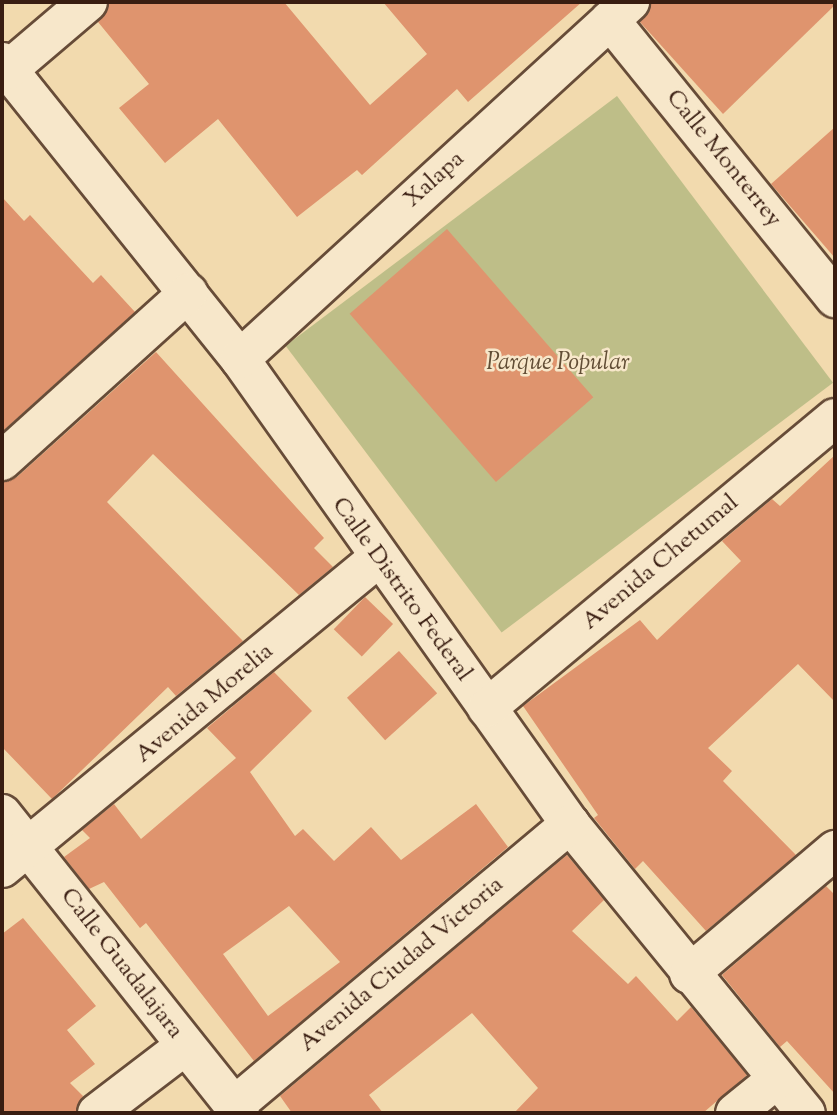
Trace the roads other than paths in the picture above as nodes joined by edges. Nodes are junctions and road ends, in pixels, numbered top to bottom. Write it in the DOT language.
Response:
graph roads {
  1 [pos="88,2"];
  2 [pos="620,11"];
  3 [pos="5,66"];
  4 [pos="823,257"];
  5 [pos="188,293"];
  6 [pos="835,298"];
  7 [pos="240,359"];
  8 [pos="835,418"];
  9 [pos="2,461"];
  10 [pos="377,559"];
  11 [pos="487,708"];
  12 [pos="2,814"];
  13 [pos="570,824"];
  14 [pos="835,850"];
  15 [pos="17,858"];
  16 [pos="689,974"];
  17 [pos="185,1046"];
  18 [pos="777,1079"];
  19 [pos="237,1109"];
  20 [pos="97,1113"];
  21 [pos="735,1113"];
  22 [pos="806,1113"];
  1 -- 3 [label="street"];
  2 -- 4 [label="street, Calle Monterrey"];
  2 -- 7 [label="street, Xalapa"];
  3 -- 5 [label="street, Calle Distrito Federal"];
  4 -- 6 [label="street, Calle Monterrey"];
  5 -- 7 [label="street, Calle Distrito Federal"];
  5 -- 9 [label="street"];
  7 -- 10 [label="street, Calle Distrito Federal"];
  8 -- 11 [label="street, Avenida Chetumal"];
  10 -- 11 [label="street, Calle Distrito Federal"];
  10 -- 15 [label="street, Avenida Morelia"];
  11 -- 13 [label="street, Calle Distrito Federal"];
  12 -- 15 [label="street, Calle Guadalajara"];
  13 -- 16 [label="street, Calle Distrito Federal"];
  13 -- 19 [label="street, Avenida Ciudad Victoria"];
  14 -- 16 [label="street"];
  15 -- 17 [label="street, Calle Guadalajara"];
  16 -- 18 [label="street, Calle Distrito Federal"];
  17 -- 19 [label="street, Calle Guadalajara"];
  17 -- 20 [label="street"];
  18 -- 21 [label="street"];
  18 -- 22 [label="street, Calle Distrito Federal"];
}
